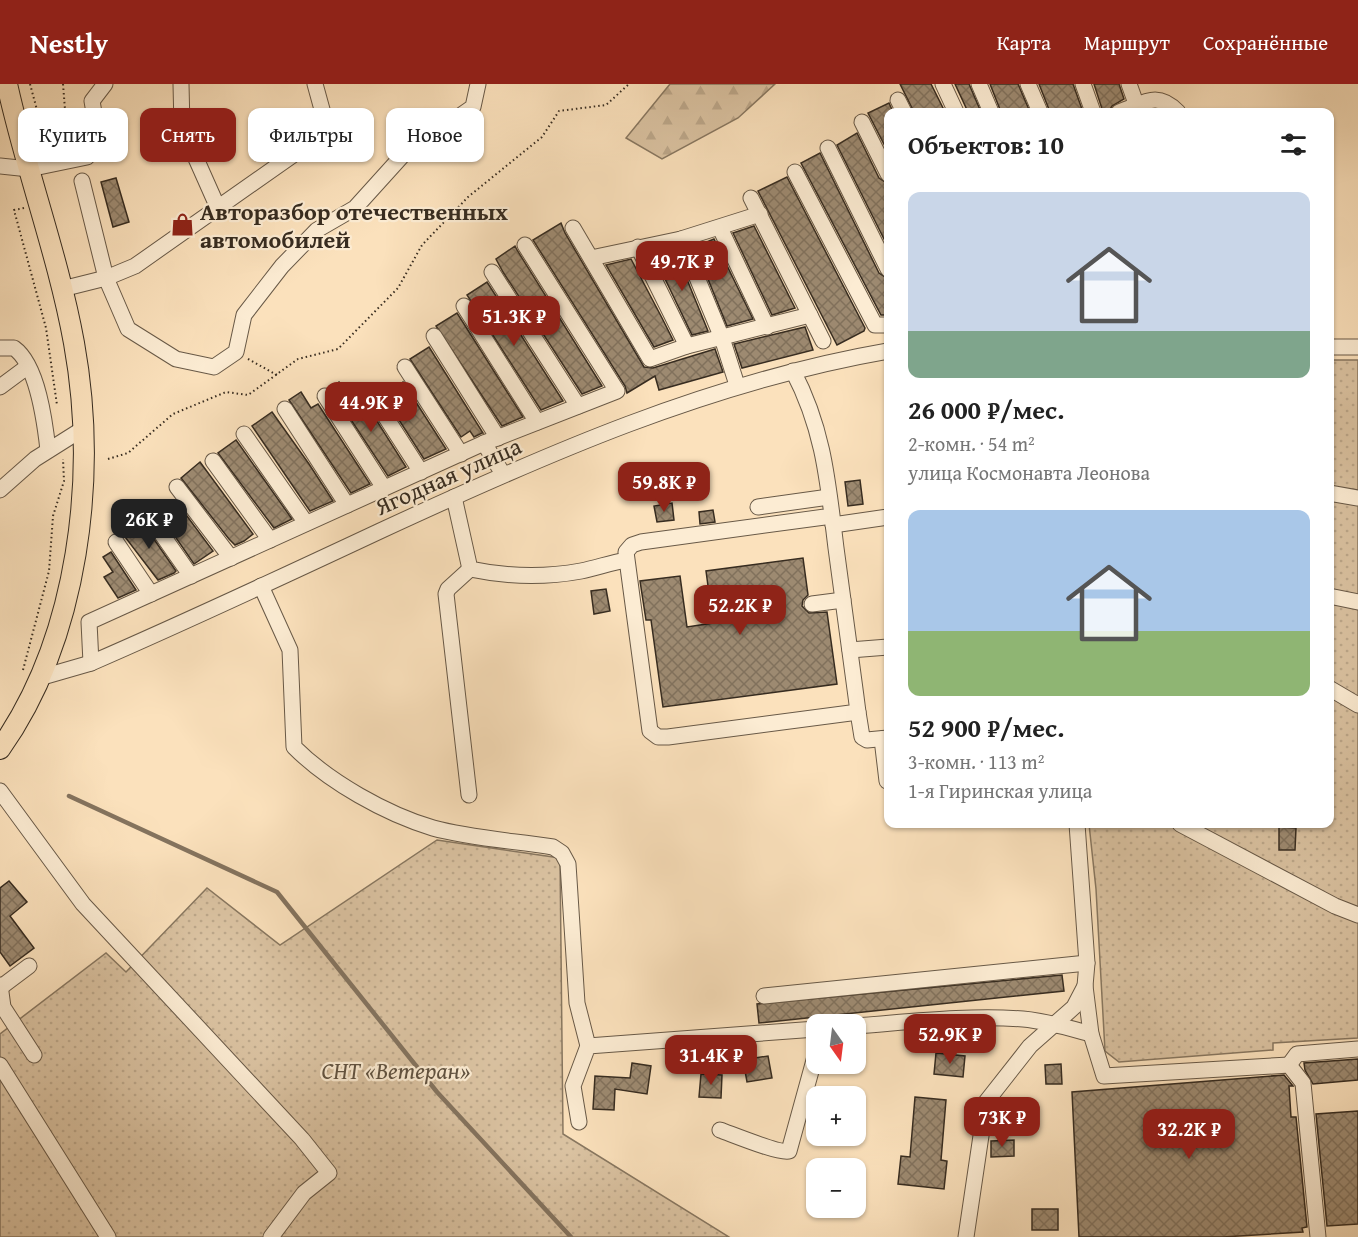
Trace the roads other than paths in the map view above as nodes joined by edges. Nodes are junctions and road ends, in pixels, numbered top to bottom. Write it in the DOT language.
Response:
graph roads {
  1 [pos="7,84"];
  2 [pos="91,84"];
  3 [pos="105,84"];
  4 [pos="181,84"];
  5 [pos="315,84"];
  6 [pos="478,84"];
  7 [pos="943,84"];
  8 [pos="978,84"];
  9 [pos="1028,84"];
  10 [pos="1083,84"];
  11 [pos="1129,84"];
  12 [pos="92,101"];
  13 [pos="954,108"];
  14 [pos="989,108"];
  15 [pos="1038,108"];
  16 [pos="1092,108"];
  17 [pos="1138,108"];
  18 [pos="1140,108"];
  19 [pos="1174,108"];
  20 [pos="862,122"];
  21 [pos="828,148"];
  22 [pos="0,166"];
  23 [pos="884,166"];
  24 [pos="29,169"];
  25 [pos="795,172"];
  26 [pos="82,181"];
  27 [pos="752,198"];
  28 [pos="218,208"];
  29 [pos="760,214"];
  30 [pos="573,228"];
  31 [pos="720,228"];
  32 [pos="681,239"];
  33 [pos="525,245"];
  34 [pos="638,247"];
  35 [pos="591,258"];
  36 [pos="884,261"];
  37 [pos="492,272"];
  38 [pos="106,278"];
  39 [pos="62,289"];
  40 [pos="464,306"];
  41 [pos="810,315"];
  42 [pos="884,325"];
  43 [pos="767,327"];
  44 [pos="434,336"];
  45 [pos="722,338"];
  46 [pos="823,340"];
  47 [pos="687,346"];
  48 [pos="1334,347"];
  49 [pos="1358,347"];
  50 [pos="0,348"];
  51 [pos="884,352"];
  52 [pos="27,367"];
  53 [pos="405,367"];
  54 [pos="793,371"];
  55 [pos="737,385"];
  56 [pos="0,387"];
  57 [pos="325,396"];
  58 [pos="376,402"];
  59 [pos="578,406"];
  60 [pos="285,408"];
  61 [pos="537,422"];
  62 [pos="81,430"];
  63 [pos="244,434"];
  64 [pos="491,440"];
  65 [pos="48,450"];
  66 [pos="461,454"];
  67 [pos="213,461"];
  68 [pos="421,471"];
  69 [pos="503,474"];
  70 [pos="177,487"];
  71 [pos="384,488"];
  72 [pos="0,490"];
  73 [pos="1334,494"];
  74 [pos="454,497"];
  75 [pos="829,497"];
  76 [pos="1358,498"];
  77 [pos="346,505"];
  78 [pos="758,507"];
  79 [pos="149,516"];
  80 [pos="884,517"];
  81 [pos="833,520"];
  82 [pos="306,524"];
  83 [pos="270,540"];
  84 [pos="116,542"];
  85 [pos="231,558"];
  86 [pos="626,560"];
  87 [pos="470,569"];
  88 [pos="191,576"];
  89 [pos="261,586"];
  90 [pos="151,594"];
  91 [pos="1334,597"];
  92 [pos="843,600"];
  93 [pos="1358,602"];
  94 [pos="812,604"];
  95 [pos="884,647"];
  96 [pos="850,650"];
  97 [pos="91,663"];
  98 [pos="39,678"];
  99 [pos="1334,691"];
  100 [pos="30,698"];
  101 [pos="1358,705"];
  102 [pos="858,712"];
  103 [pos="0,727"];
  104 [pos="884,739"];
  105 [pos="0,749"];
  106 [pos="0,791"];
  107 [pos="469,795"];
  108 [pos="1077,828"];
  109 [pos="1188,828"];
  110 [pos="1358,915"];
  111 [pos="1087,963"];
  112 [pos="29,966"];
  113 [pos="1,986"];
  114 [pos="1085,986"];
  115 [pos="764,996"];
  116 [pos="866,1025"];
  117 [pos="1057,1025"];
  118 [pos="806,1030"];
  119 [pos="1091,1035"];
  120 [pos="588,1046"];
  121 [pos="1358,1049"];
  122 [pos="34,1054"];
  123 [pos="0,1065"];
  124 [pos="1289,1065"];
  125 [pos="810,1074"];
  126 [pos="579,1122"];
  127 [pos="720,1130"];
  128 [pos="108,1237"];
  129 [pos="271,1237"];
  130 [pos="966,1237"];
  131 [pos="1318,1237"];
  1 -- 24 [label="main road"];
  2 -- 12 [label="street"];
  3 -- 12 [label="street"];
  4 -- 28 [label="street"];
  5 -- 28 [label="street"];
  6 -- 38 [label="street"];
  7 -- 13 [label="street"];
  8 -- 14 [label="street"];
  9 -- 15 [label="street"];
  10 -- 16 [label="street"];
  11 -- 17 [label="street"];
  12 -- 24 [label="street"];
  18 -- 19 [label="street"];
  20 -- 23 [label="street"];
  21 -- 36 [label="street"];
  22 -- 24 [label="street"];
  24 -- 39 [label="main road"];
  25 -- 42 [label="street"];
  26 -- 38 [label="street"];
  27 -- 29 [label="street"];
  28 -- 38 [label="street"];
  29 -- 31 [label="street"];
  29 -- 41 [label="street"];
  30 -- 35 [label="street"];
  31 -- 32 [label="street"];
  31 -- 43 [label="street"];
  32 -- 34 [label="street"];
  32 -- 45 [label="street"];
  33 -- 59 [label="street"];
  34 -- 35 [label="street"];
  34 -- 47 [label="street"];
  35 -- 47 [label="street"];
  37 -- 59 [label="street"];
  38 -- 39 [label="street"];
  39 -- 62 [label="main road"];
  40 -- 61 [label="street"];
  41 -- 43 [label="street"];
  41 -- 46 [label="street"];
  43 -- 45 [label="street"];
  44 -- 64 [label="street"];
  45 -- 47 [label="street"];
  45 -- 55 [label="street"];
  48 -- 49 [label="street"];
  50 -- 52 [label="street"];
  51 -- 54 [label="street, Ягодная улица"];
  52 -- 56 [label="street"];
  52 -- 65 [label="street"];
  53 -- 66 [label="street"];
  54 -- 55 [label="street, Ягодная улица"];
  54 -- 75 [label="street"];
  55 -- 69 [label="street, Ягодная улица"];
  57 -- 71 [label="street"];
  58 -- 68 [label="street"];
  59 -- 61 [label="street"];
  60 -- 77 [label="street"];
  61 -- 64 [label="street"];
  62 -- 65 [label="street"];
  62 -- 98 [label="main road"];
  63 -- 82 [label="street"];
  64 -- 66 [label="street"];
  64 -- 69 [label="street"];
  65 -- 72 [label="street"];
  66 -- 68 [label="street"];
  67 -- 83 [label="street"];
  68 -- 71 [label="street"];
  69 -- 74 [label="street, Ягодная улица"];
  70 -- 85 [label="street"];
  71 -- 77 [label="street"];
  73 -- 76 [label="street"];
  74 -- 87 [label="street"];
  74 -- 89 [label="street, Ягодная улица"];
  75 -- 78 [label="street"];
  75 -- 81 [label="street"];
  77 -- 82 [label="street"];
  79 -- 88 [label="street"];
  80 -- 81 [label="street"];
  81 -- 86 [label="street"];
  81 -- 92 [label="street"];
  82 -- 83 [label="street"];
  83 -- 85 [label="street"];
  84 -- 90 [label="street"];
  85 -- 88 [label="street"];
  86 -- 87 [label="street"];
  86 -- 102 [label="street"];
  87 -- 107 [label="street"];
  88 -- 90 [label="street"];
  89 -- 97 [label="street, Ягодная улица"];
  89 -- 120 [label="street"];
  90 -- 97 [label="street"];
  91 -- 93 [label="street"];
  92 -- 94 [label="street"];
  92 -- 96 [label="street"];
  95 -- 96 [label="street"];
  96 -- 102 [label="street"];
  97 -- 98 [label="street, Ягодная улица"];
  98 -- 100 [label="main road"];
  99 -- 101 [label="street"];
  100 -- 103 [label="street"];
  100 -- 105 [label="main road"];
  102 -- 104 [label="street"];
  106 -- 129 [label="street"];
  108 -- 111 [label="street"];
  109 -- 110 [label="street"];
  111 -- 114 [label="street"];
  111 -- 115 [label="street"];
  112 -- 113 [label="street"];
  113 -- 122 [label="street"];
  114 -- 117 [label="street"];
  114 -- 119 [label="street"];
  116 -- 117 [label="street"];
  117 -- 119 [label="street"];
  117 -- 130 [label="street"];
  118 -- 120 [label="street"];
  119 -- 124 [label="street"];
  120 -- 126 [label="street"];
  121 -- 124 [label="street"];
  123 -- 128 [label="street"];
  124 -- 131 [label="street"];
  125 -- 127 [label="street"];
}
